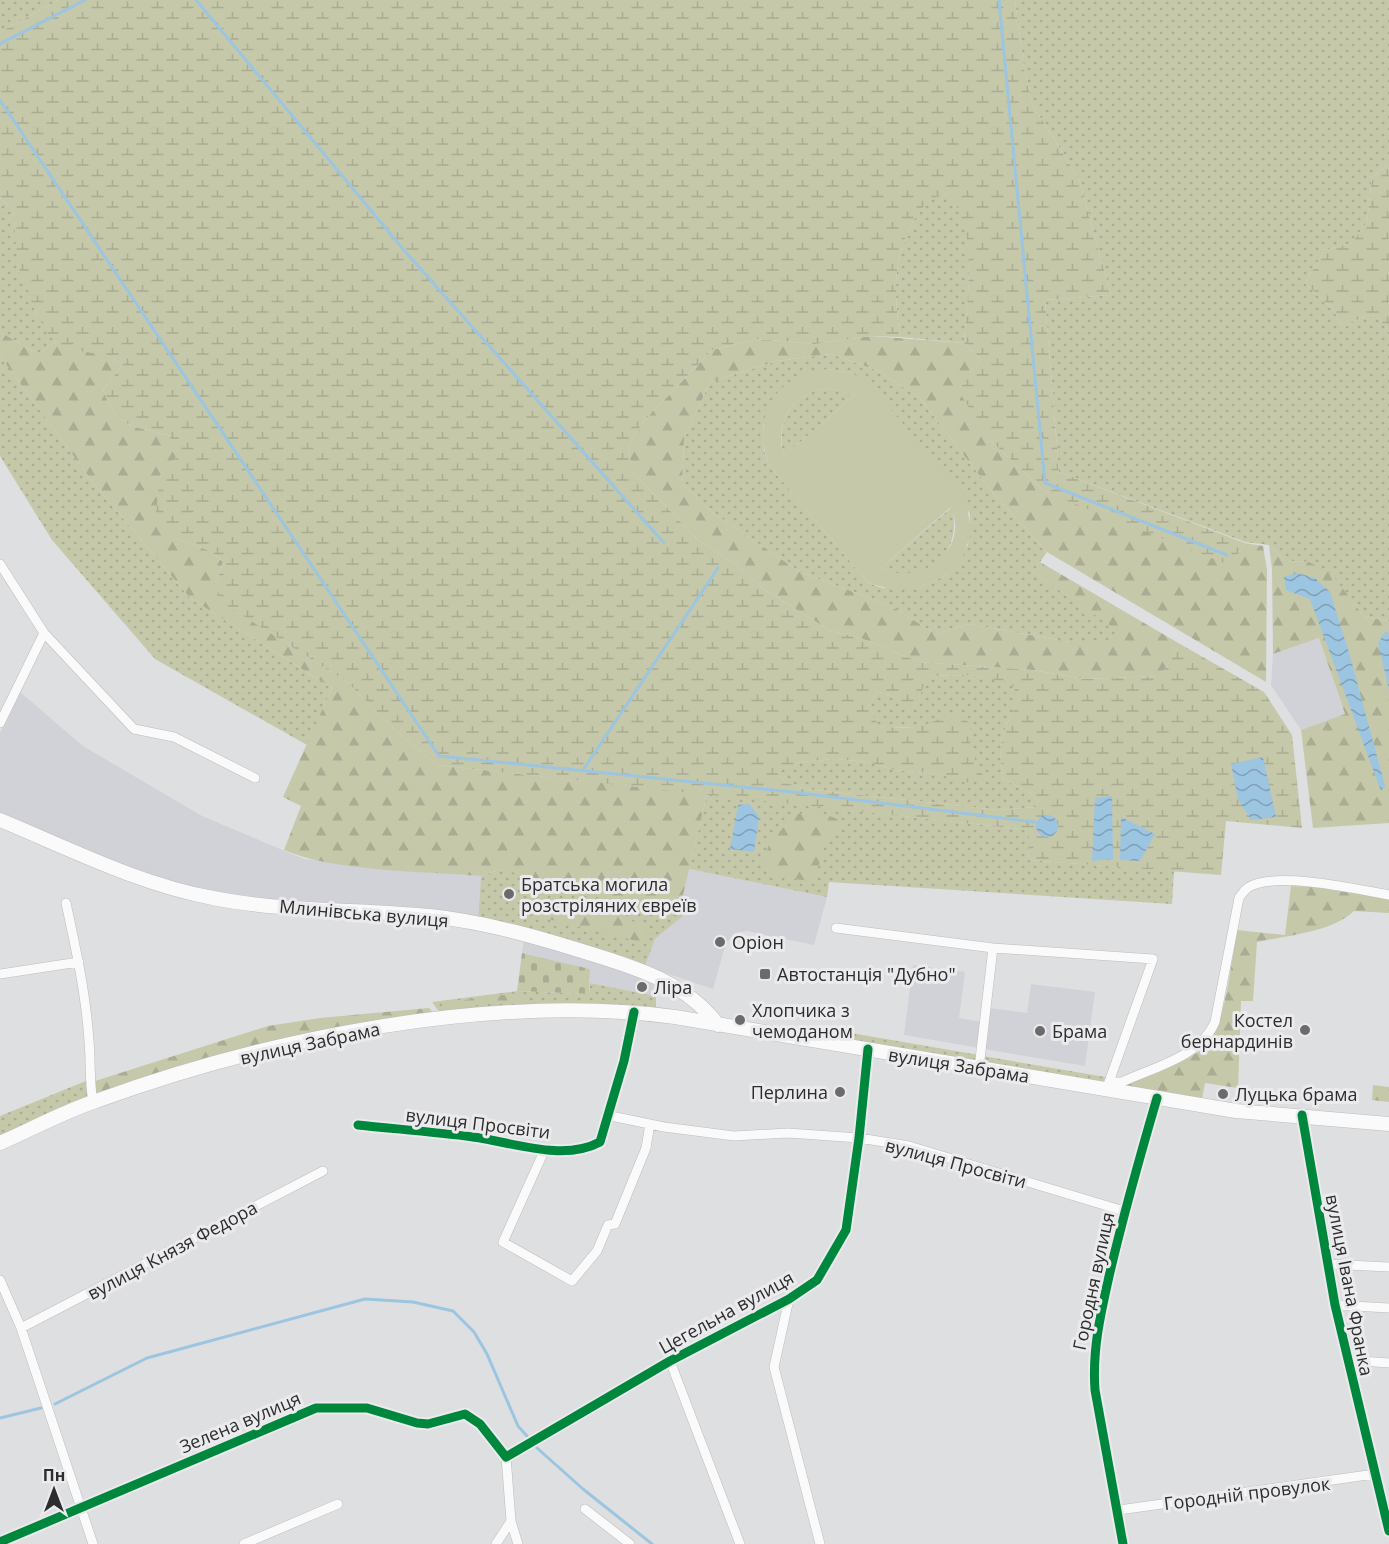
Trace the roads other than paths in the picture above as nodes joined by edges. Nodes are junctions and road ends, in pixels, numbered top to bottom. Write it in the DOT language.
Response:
graph roads {
  1 [pos="0,564"];
  2 [pos="44,633"];
  3 [pos="0,723"];
  4 [pos="255,778"];
  5 [pos="0,820"];
  6 [pos="1389,894"];
  7 [pos="66,903"];
  8 [pos="836,928"];
  9 [pos="993,948"];
  10 [pos="79,962"];
  11 [pos="0,974"];
  12 [pos="634,1012"];
  13 [pos="718,1024"];
  14 [pos="868,1049"];
  15 [pos="980,1068"];
  16 [pos="1108,1086"];
  17 [pos="1157,1098"];
  18 [pos="93,1102"];
  19 [pos="606,1115"];
  20 [pos="1302,1115"];
  21 [pos="650,1124"];
  22 [pos="1389,1124"];
  23 [pos="358,1125"];
  24 [pos="859,1138"];
  25 [pos="0,1143"];
  26 [pos="545,1149"];
  27 [pos="323,1171"];
  28 [pos="1124,1211"];
  29 [pos="1326,1264"];
  30 [pos="1389,1267"];
  31 [pos="0,1280"];
  32 [pos="2,1291"];
  33 [pos="789,1299"];
  34 [pos="1335,1305"];
  35 [pos="1389,1308"];
  36 [pos="21,1328"];
  37 [pos="1347,1360"];
  38 [pos="670,1361"];
  39 [pos="1389,1363"];
  40 [pos="506,1457"];
  41 [pos="1375,1474"];
  42 [pos="338,1504"];
  43 [pos="79,1508"];
  44 [pos="585,1509"];
  45 [pos="1119,1510"];
  46 [pos="511,1521"];
  47 [pos="1389,1531"];
  48 [pos="0,1542"];
  49 [pos="93,1544"];
  50 [pos="244,1544"];
  51 [pos="495,1544"];
  52 [pos="518,1544"];
  53 [pos="630,1544"];
  54 [pos="740,1544"];
  55 [pos="820,1544"];
  56 [pos="1123,1544"];
  1 -- 2 [label="street"];
  2 -- 3 [label="street"];
  2 -- 4 [label="street"];
  5 -- 13 [label="main road, Млинівська вулиця"];
  6 -- 16 [label="street"];
  7 -- 10 [label="street"];
  8 -- 9 [label="street"];
  9 -- 15 [label="street"];
  9 -- 16 [label="street"];
  10 -- 11 [label="street"];
  10 -- 18 [label="street"];
  12 -- 13 [label="main road, вулиця Забрама"];
  12 -- 18 [label="main road, вулиця Забрама"];
  12 -- 19 [label="street, вулиця Просвіти"];
  13 -- 14 [label="main road, вулиця Забрама"];
  14 -- 15 [label="main road, вулиця Забрама"];
  14 -- 24 [label="street, Цегельна вулиця"];
  15 -- 16 [label="main road, вулиця Забрама"];
  16 -- 17 [label="main road, вулиця Забрама"];
  17 -- 20 [label="main road, вулиця Забрама"];
  17 -- 28 [label="street, Городня вулиця"];
  18 -- 25 [label="main road, вулиця Забрама"];
  19 -- 21 [label="street, вулиця Просвіти"];
  19 -- 26 [label="street, вулиця Просвіти"];
  20 -- 22 [label="main road, вулиця Забрама"];
  20 -- 29 [label="street, вулиця Івана Франка"];
  21 -- 24 [label="street, вулиця Просвіти"];
  21 -- 26 [label="street"];
  23 -- 26 [label="street, вулиця Просвіти"];
  24 -- 28 [label="street, вулиця Просвіти"];
  24 -- 33 [label="street, Цегельна вулиця"];
  27 -- 36 [label="street, вулиця Князя Федора"];
  28 -- 45 [label="street, Городня вулиця"];
  29 -- 30 [label="street"];
  29 -- 34 [label="street, вулиця Івана Франка"];
  31 -- 32 [label="street"];
  32 -- 36 [label="street"];
  33 -- 38 [label="street, Цегельна вулиця"];
  33 -- 55 [label="street"];
  34 -- 35 [label="street"];
  34 -- 37 [label="street, вулиця Івана Франка"];
  36 -- 43 [label="street"];
  37 -- 39 [label="street"];
  37 -- 41 [label="street, вулиця Івана Франка"];
  38 -- 40 [label="street, Цегельна вулиця"];
  38 -- 54 [label="street"];
  40 -- 43 [label="street, Зелена вулиця"];
  40 -- 46 [label="street"];
  41 -- 45 [label="street, Городній провулок"];
  41 -- 47 [label="street, вулиця Івана Франка"];
  42 -- 50 [label="street"];
  43 -- 48 [label="street"];
  43 -- 49 [label="street"];
  44 -- 53 [label="street"];
  45 -- 56 [label="street, Городня вулиця"];
  46 -- 51 [label="street"];
  46 -- 52 [label="street"];
}
